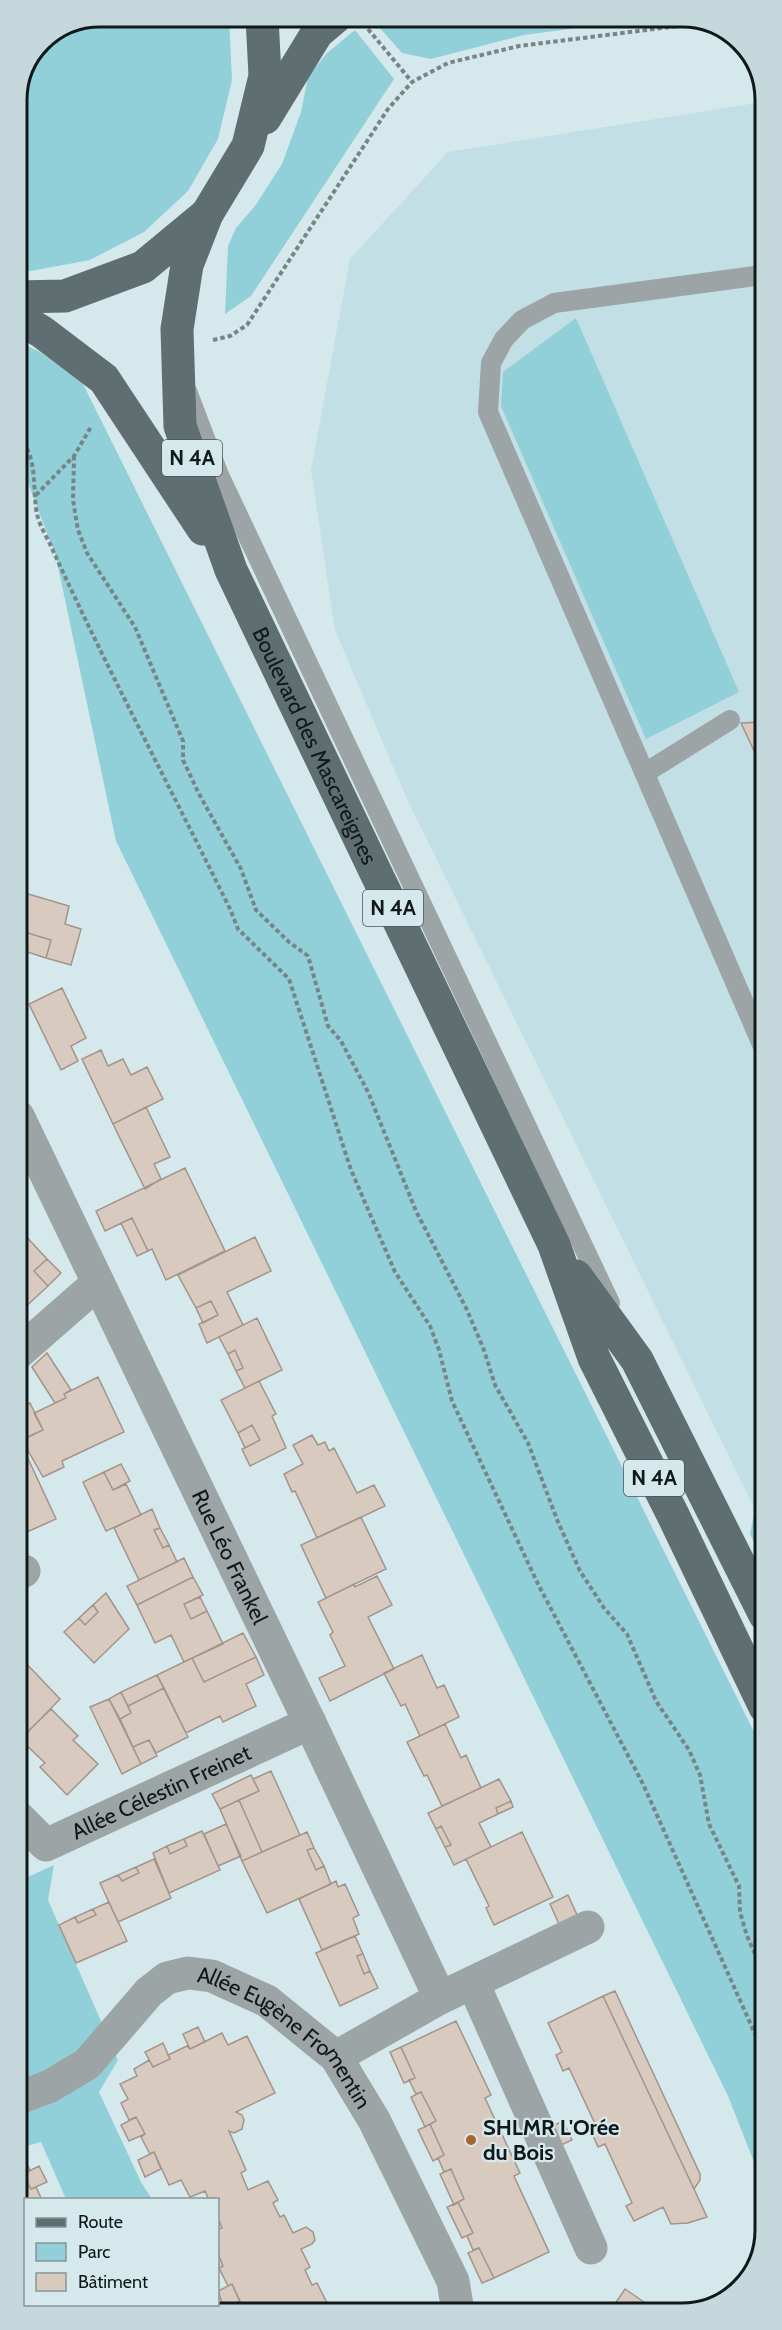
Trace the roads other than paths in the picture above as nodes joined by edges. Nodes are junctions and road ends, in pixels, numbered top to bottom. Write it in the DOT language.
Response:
graph roads {
  1 [pos="263,27"];
  2 [pos="332,27"];
  3 [pos="248,146"];
  4 [pos="207,214"];
  5 [pos="755,276"];
  6 [pos="27,297"];
  7 [pos="27,323"];
  8 [pos="178,354"];
  9 [pos="231,570"];
  10 [pos="730,720"];
  11 [pos="645,773"];
  12 [pos="755,1028"];
  13 [pos="27,1135"];
  14 [pos="554,1245"];
  15 [pos="98,1283"];
  16 [pos="27,1345"];
  17 [pos="637,1360"];
  18 [pos="755,1595"];
  19 [pos="755,1686"];
  20 [pos="310,1723"];
  21 [pos="32,1851"];
  22 [pos="588,1927"];
  23 [pos="473,1983"];
  24 [pos="440,1998"];
  25 [pos="336,2057"];
  26 [pos="27,2095"];
  27 [pos="591,2248"];
  28 [pos="457,2303"];
  1 -- 3 [label="main road"];
  2 -- 3 [label="main road"];
  3 -- 4 [label="main road"];
  4 -- 6 [label="main road"];
  4 -- 8 [label="main road, Boulevard des Mascareignes / N 4A"];
  5 -- 11 [label="lane"];
  7 -- 9 [label="main road, Boulevard des Mascareignes / N 4A"];
  8 -- 9 [label="main road, Boulevard des Mascareignes / N 4A"];
  8 -- 17 [label="lane"];
  9 -- 14 [label="main road, Boulevard des Mascareignes / N 4A"];
  10 -- 11 [label="lane"];
  11 -- 12 [label="lane"];
  13 -- 15 [label="street, Rue Léo Frankel"];
  14 -- 17 [label="main road, Boulevard des Mascareignes / N 4A"];
  14 -- 19 [label="main road, Boulevard des Mascareignes / N 4A"];
  15 -- 16 [label="street"];
  15 -- 20 [label="street, Rue Léo Frankel"];
  17 -- 18 [label="main road, Boulevard des Mascareignes / N 4A"];
  20 -- 21 [label="street, Allée Célestin Freinet"];
  20 -- 24 [label="street, Rue Léo Frankel"];
  22 -- 23 [label="street"];
  23 -- 24 [label="street"];
  23 -- 27 [label="street"];
  24 -- 25 [label="street"];
  25 -- 26 [label="street, Allée Eugène Fromentin"];
  25 -- 28 [label="street, Allée Eugène Fromentin"];
}
